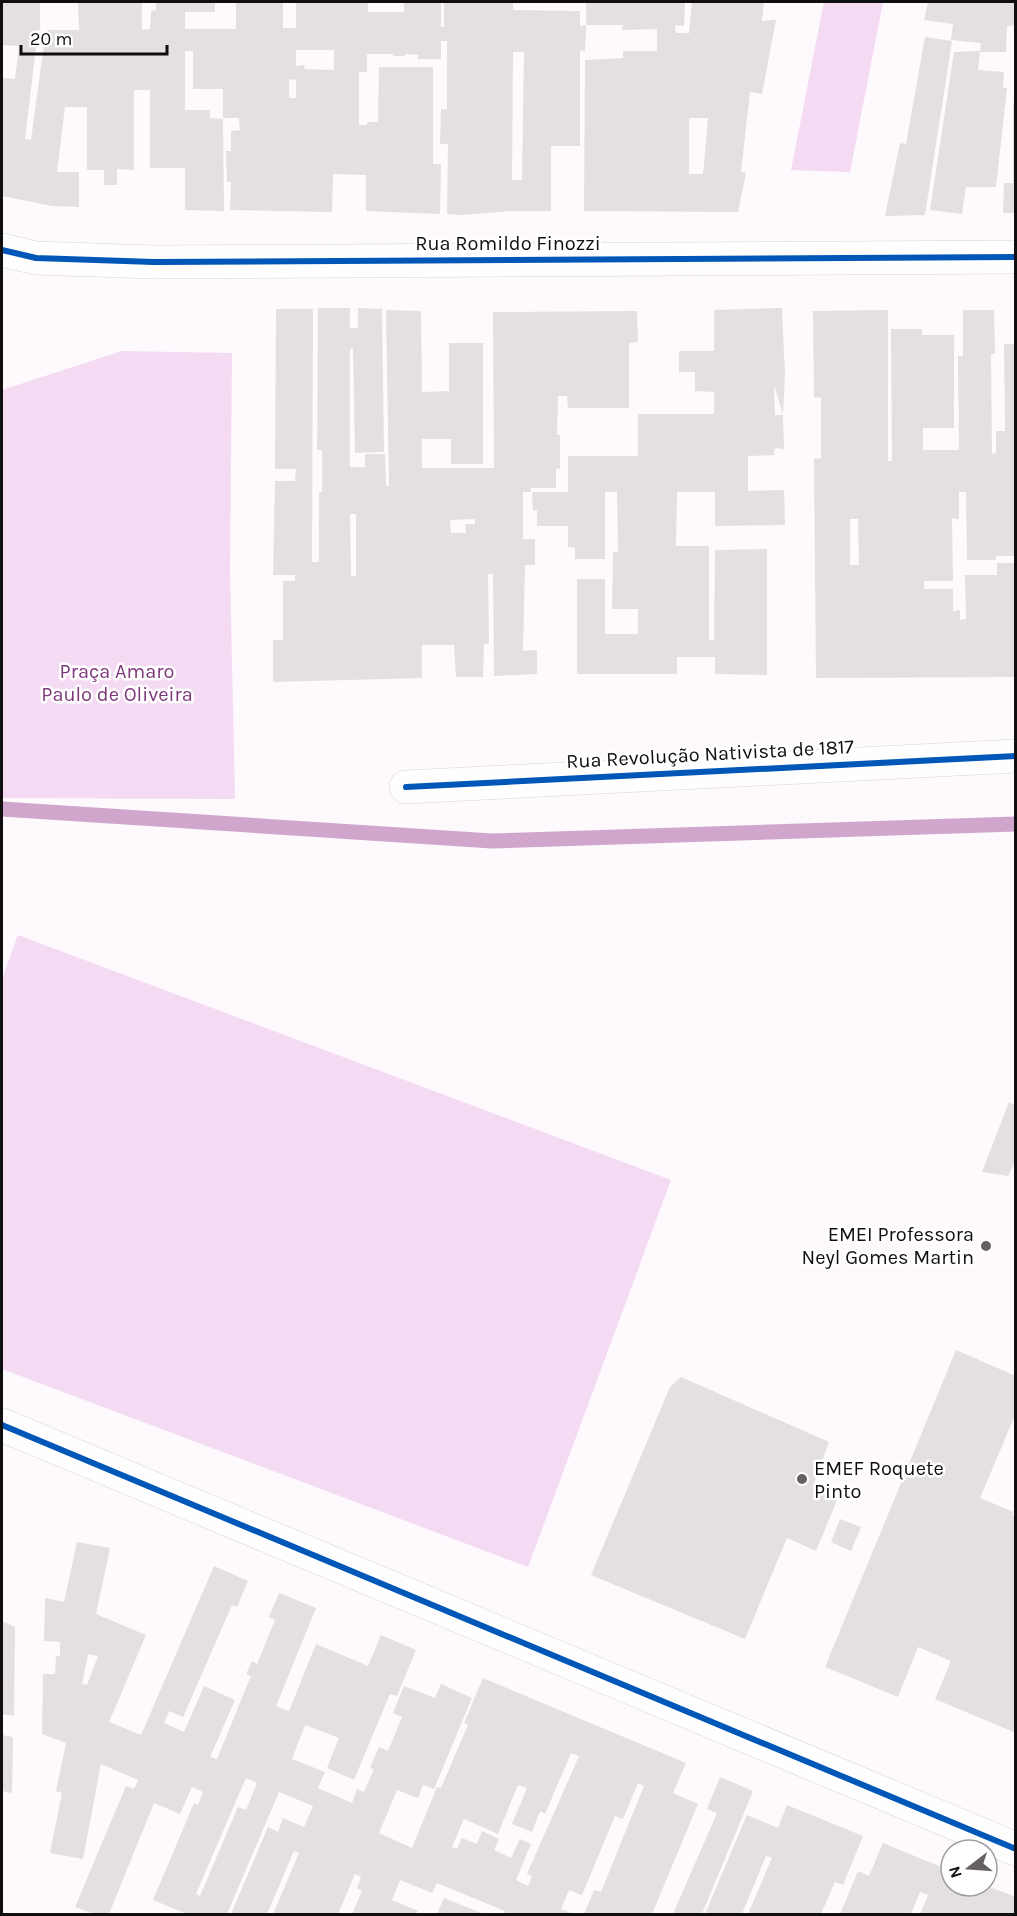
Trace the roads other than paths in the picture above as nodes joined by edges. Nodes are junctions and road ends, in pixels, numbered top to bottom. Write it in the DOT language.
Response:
graph roads {
  1 [pos="2,250"];
  2 [pos="36,258"];
  3 [pos="1016,258"];
  4 [pos="2,276"];
  5 [pos="1016,756"];
  6 [pos="406,787"];
  7 [pos="2,1425"];
  8 [pos="1016,1849"];
  1 -- 2 [label="street, Rua Romildo Finozzi"];
  2 -- 3 [label="street, Rua Romildo Finozzi"];
  2 -- 4 [label="street"];
  5 -- 6 [label="street, Rua Revolução Nativista de 1817"];
  7 -- 8 [label="street"];
}
